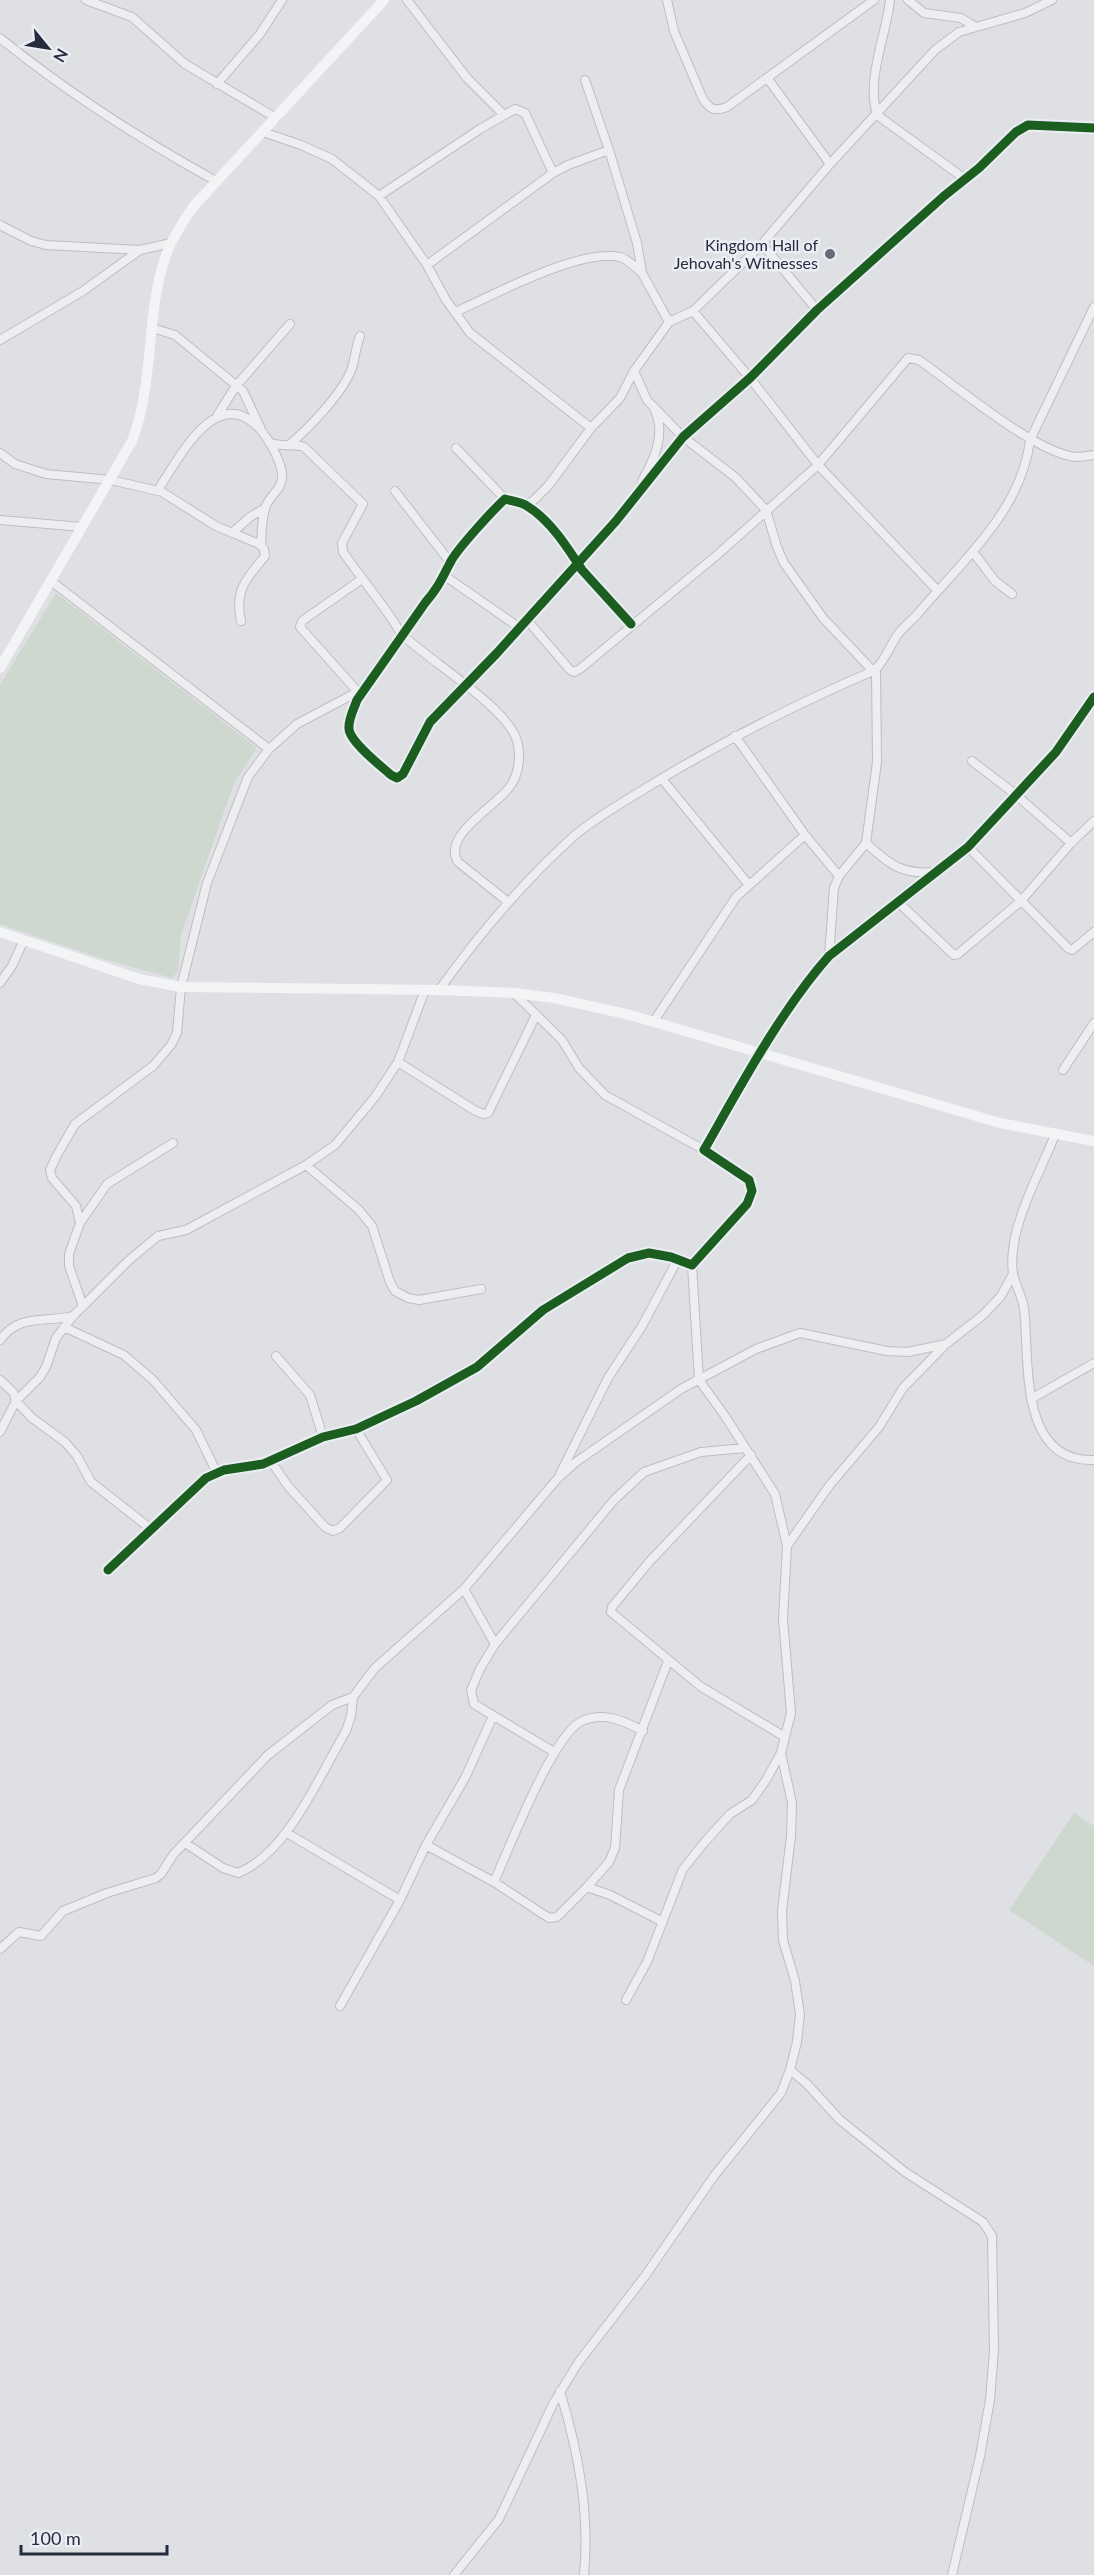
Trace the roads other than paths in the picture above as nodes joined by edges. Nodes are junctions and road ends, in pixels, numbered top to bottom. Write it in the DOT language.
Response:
graph roads {
  1 [pos="86,0"];
  2 [pos="282,0"];
  3 [pos="384,0"];
  4 [pos="407,0"];
  5 [pos="667,0"];
  6 [pos="874,0"];
  7 [pos="890,0"];
  8 [pos="908,0"];
  9 [pos="1052,0"];
  10 [pos="974,26"];
  11 [pos="0,38"];
  12 [pos="768,79"];
  13 [pos="585,80"];
  14 [pos="217,84"];
  15 [pos="504,115"];
  16 [pos="877,115"];
  17 [pos="276,118"];
  18 [pos="1094,128"];
  19 [pos="263,132"];
  20 [pos="609,150"];
  21 [pos="830,164"];
  22 [pos="553,173"];
  23 [pos="965,179"];
  24 [pos="216,181"];
  25 [pos="379,196"];
  26 [pos="0,225"];
  27 [pos="171,243"];
  28 [pos="762,244"];
  29 [pos="140,250"];
  30 [pos="427,265"];
  31 [pos="642,273"];
  32 [pos="1094,307"];
  33 [pos="817,310"];
  34 [pos="693,311"];
  35 [pos="455,312"];
  36 [pos="669,322"];
  37 [pos="291,324"];
  38 [pos="152,328"];
  39 [pos="360,336"];
  40 [pos="0,340"];
  41 [pos="634,371"];
  42 [pos="750,378"];
  43 [pos="236,386"];
  44 [pos="647,400"];
  45 [pos="216,417"];
  46 [pos="591,428"];
  47 [pos="263,432"];
  48 [pos="683,437"];
  49 [pos="1030,440"];
  50 [pos="268,442"];
  51 [pos="289,445"];
  52 [pos="456,448"];
  53 [pos="0,453"];
  54 [pos="1094,455"];
  55 [pos="818,465"];
  56 [pos="111,480"];
  57 [pos="157,491"];
  58 [pos="395,491"];
  59 [pos="505,499"];
  60 [pos="525,504"];
  61 [pos="265,508"];
  62 [pos="766,510"];
  63 [pos="0,520"];
  64 [pos="616,521"];
  65 [pos="82,527"];
  66 [pos="232,533"];
  67 [pos="261,546"];
  68 [pos="973,552"];
  69 [pos="450,562"];
  70 [pos="577,562"];
  71 [pos="445,576"];
  72 [pos="362,579"];
  73 [pos="51,581"];
  74 [pos="937,590"];
  75 [pos="1012,594"];
  76 [pos="527,620"];
  77 [pos="241,621"];
  78 [pos="631,624"];
  79 [pos="520,628"];
  80 [pos="403,636"];
  81 [pos="0,668"];
  82 [pos="874,670"];
  83 [pos="367,686"];
  84 [pos="467,686"];
  85 [pos="358,692"];
  86 [pos="1094,697"];
  87 [pos="735,736"];
  88 [pos="269,749"];
  89 [pos="972,761"];
  90 [pos="662,778"];
  91 [pos="1015,794"];
  92 [pos="1094,821"];
  93 [pos="805,835"];
  94 [pos="866,843"];
  95 [pos="1071,843"];
  96 [pos="969,847"];
  97 [pos="936,872"];
  98 [pos="839,876"];
  99 [pos="749,885"];
  100 [pos="897,901"];
  101 [pos="1021,901"];
  102 [pos="508,902"];
  103 [pos="0,932"];
  104 [pos="1094,932"];
  105 [pos="24,940"];
  106 [pos="829,956"];
  107 [pos="0,982"];
  108 [pos="182,987"];
  109 [pos="424,990"];
  110 [pos="439,990"];
  111 [pos="514,993"];
  112 [pos="536,1014"];
  113 [pos="654,1021"];
  114 [pos="1094,1023"];
  115 [pos="761,1053"];
  116 [pos="398,1062"];
  117 [pos="1063,1070"];
  118 [pos="1055,1135"];
  119 [pos="1094,1141"];
  120 [pos="173,1143"];
  121 [pos="704,1150"];
  122 [pos="306,1165"];
  123 [pos="80,1223"];
  124 [pos="678,1259"];
  125 [pos="692,1264"];
  126 [pos="1013,1274"];
  127 [pos="481,1288"];
  128 [pos="82,1306"];
  129 [pos="73,1316"];
  130 [pos="64,1327"];
  131 [pos="0,1340"];
  132 [pos="946,1344"];
  133 [pos="276,1356"];
  134 [pos="1094,1363"];
  135 [pos="0,1380"];
  136 [pos="699,1380"];
  137 [pos="1031,1399"];
  138 [pos="16,1401"];
  139 [pos="356,1429"];
  140 [pos="0,1432"];
  141 [pos="323,1437"];
  142 [pos="748,1451"];
  143 [pos="270,1460"];
  144 [pos="1094,1460"];
  145 [pos="216,1473"];
  146 [pos="558,1478"];
  147 [pos="151,1530"];
  148 [pos="787,1546"];
  149 [pos="108,1570"];
  150 [pos="464,1589"];
  151 [pos="495,1644"];
  152 [pos="669,1661"];
  153 [pos="353,1697"];
  154 [pos="493,1716"];
  155 [pos="643,1731"];
  156 [pos="785,1737"];
  157 [pos="554,1752"];
  158 [pos="781,1753"];
  159 [pos="287,1833"];
  160 [pos="185,1843"];
  161 [pos="426,1845"];
  162 [pos="494,1882"];
  163 [pos="587,1887"];
  164 [pos="400,1900"];
  165 [pos="663,1922"];
  166 [pos="0,1949"];
  167 [pos="626,2000"];
  168 [pos="340,2006"];
  169 [pos="790,2070"];
  170 [pos="560,2391"];
  171 [pos="454,2575"];
  172 [pos="584,2575"];
  173 [pos="952,2575"];
  1 -- 14 [label="street"];
  2 -- 14 [label="street"];
  3 -- 17 [label="street"];
  4 -- 15 [label="street"];
  5 -- 12 [label="street"];
  6 -- 12 [label="street"];
  7 -- 16 [label="street"];
  8 -- 10 [label="street"];
  9 -- 10 [label="street"];
  10 -- 16 [label="street"];
  11 -- 24 [label="street"];
  12 -- 21 [label="street"];
  13 -- 20 [label="street"];
  14 -- 17 [label="street"];
  15 -- 22 [label="street"];
  15 -- 25 [label="street"];
  16 -- 21 [label="street"];
  16 -- 23 [label="street"];
  17 -- 19 [label="street"];
  18 -- 23 [label="street"];
  19 -- 24 [label="street"];
  19 -- 25 [label="street"];
  20 -- 22 [label="street"];
  20 -- 31 [label="street"];
  21 -- 28 [label="street"];
  22 -- 30 [label="street"];
  23 -- 33 [label="street"];
  24 -- 27 [label="street"];
  25 -- 30 [label="street"];
  26 -- 29 [label="street"];
  27 -- 29 [label="street"];
  27 -- 38 [label="street"];
  28 -- 33 [label="street"];
  28 -- 34 [label="street"];
  29 -- 40 [label="street"];
  30 -- 35 [label="street"];
  31 -- 35 [label="street"];
  31 -- 36 [label="street"];
  32 -- 49 [label="street"];
  33 -- 42 [label="street"];
  34 -- 36 [label="street"];
  34 -- 42 [label="street"];
  35 -- 46 [label="street"];
  36 -- 41 [label="street"];
  37 -- 43 [label="street"];
  38 -- 43 [label="street"];
  38 -- 56 [label="street"];
  39 -- 51 [label="street"];
  41 -- 44 [label="street"];
  41 -- 46 [label="street"];
  42 -- 48 [label="street"];
  42 -- 55 [label="street"];
  43 -- 45 [label="street"];
  43 -- 47 [label="street"];
  44 -- 48 [label="street"];
  44 -- 64 [label="street"];
  45 -- 47 [label="street"];
  45 -- 57 [label="street"];
  46 -- 60 [label="street"];
  47 -- 50 [label="street"];
  48 -- 62 [label="street"];
  48 -- 64 [label="street"];
  49 -- 54 [label="street"];
  49 -- 55 [label="street"];
  49 -- 68 [label="street"];
  50 -- 51 [label="street"];
  50 -- 61 [label="street"];
  51 -- 72 [label="street"];
  52 -- 59 [label="street"];
  53 -- 56 [label="street"];
  55 -- 62 [label="street"];
  55 -- 74 [label="street"];
  56 -- 57 [label="street"];
  56 -- 65 [label="street"];
  57 -- 66 [label="street"];
  58 -- 69 [label="street"];
  59 -- 60 [label="street"];
  59 -- 69 [label="street"];
  60 -- 70 [label="street"];
  61 -- 66 [label="street"];
  61 -- 67 [label="street"];
  62 -- 78 [label="street"];
  62 -- 82 [label="street"];
  63 -- 65 [label="street"];
  64 -- 70 [label="street"];
  65 -- 73 [label="street"];
  66 -- 67 [label="street"];
  67 -- 77 [label="street"];
  68 -- 74 [label="street"];
  68 -- 75 [label="street"];
  69 -- 71 [label="street"];
  70 -- 76 [label="street"];
  70 -- 78 [label="street"];
  71 -- 79 [label="street"];
  71 -- 80 [label="street"];
  72 -- 80 [label="street"];
  72 -- 85 [label="street"];
  73 -- 81 [label="street"];
  73 -- 88 [label="street"];
  74 -- 82 [label="street"];
  76 -- 78 [label="street"];
  76 -- 79 [label="street"];
  79 -- 84 [label="street"];
  80 -- 83 [label="street"];
  80 -- 84 [label="street"];
  82 -- 87 [label="street"];
  82 -- 94 [label="street"];
  83 -- 84 [label="street"];
  83 -- 85 [label="street"];
  84 -- 102 [label="street"];
  85 -- 88 [label="street"];
  86 -- 91 [label="street"];
  87 -- 90 [label="street"];
  87 -- 93 [label="street"];
  88 -- 108 [label="street"];
  89 -- 91 [label="street"];
  90 -- 99 [label="street"];
  90 -- 102 [label="street"];
  91 -- 95 [label="street"];
  91 -- 96 [label="street"];
  92 -- 95 [label="street"];
  93 -- 98 [label="street"];
  93 -- 99 [label="street"];
  94 -- 97 [label="street"];
  94 -- 98 [label="street"];
  95 -- 101 [label="street"];
  96 -- 97 [label="street"];
  96 -- 101 [label="street"];
  97 -- 100 [label="street"];
  98 -- 106 [label="street"];
  99 -- 113 [label="street"];
  100 -- 101 [label="street"];
  100 -- 106 [label="street"];
  101 -- 104 [label="street"];
  102 -- 110 [label="street"];
  103 -- 105 [label="street"];
  105 -- 107 [label="street"];
  105 -- 108 [label="street"];
  106 -- 115 [label="street"];
  108 -- 109 [label="street"];
  108 -- 123 [label="street"];
  109 -- 110 [label="street"];
  109 -- 116 [label="street"];
  110 -- 111 [label="street"];
  111 -- 112 [label="street"];
  111 -- 113 [label="street"];
  112 -- 116 [label="street"];
  112 -- 121 [label="street"];
  113 -- 115 [label="street"];
  114 -- 117 [label="street"];
  115 -- 118 [label="street"];
  115 -- 121 [label="street"];
  116 -- 122 [label="street"];
  118 -- 119 [label="street"];
  118 -- 126 [label="street"];
  120 -- 123 [label="street"];
  121 -- 125 [label="street"];
  122 -- 127 [label="street"];
  122 -- 128 [label="street"];
  123 -- 128 [label="street"];
  124 -- 125 [label="street"];
  124 -- 139 [label="street"];
  124 -- 146 [label="street"];
  125 -- 136 [label="street"];
  126 -- 132 [label="street"];
  126 -- 137 [label="street"];
  128 -- 129 [label="street"];
  129 -- 130 [label="street"];
  129 -- 131 [label="street"];
  130 -- 138 [label="street"];
  130 -- 145 [label="street"];
  132 -- 136 [label="street"];
  132 -- 148 [label="street"];
  133 -- 141 [label="street"];
  134 -- 137 [label="street"];
  135 -- 138 [label="street"];
  136 -- 142 [label="street"];
  136 -- 146 [label="street"];
  137 -- 144 [label="street"];
  138 -- 140 [label="street"];
  138 -- 147 [label="street"];
  139 -- 141 [label="street"];
  139 -- 143 [label="street"];
  141 -- 143 [label="street"];
  142 -- 148 [label="street"];
  142 -- 151 [label="street"];
  142 -- 152 [label="street"];
  143 -- 145 [label="street"];
  145 -- 147 [label="street"];
  146 -- 150 [label="street"];
  147 -- 149 [label="street"];
  148 -- 156 [label="street"];
  150 -- 151 [label="street"];
  150 -- 153 [label="street"];
  151 -- 154 [label="street"];
  152 -- 155 [label="street"];
  152 -- 156 [label="street"];
  153 -- 159 [label="street"];
  153 -- 160 [label="street"];
  154 -- 157 [label="street"];
  154 -- 161 [label="street"];
  155 -- 157 [label="street"];
  155 -- 163 [label="street"];
  156 -- 158 [label="street"];
  157 -- 162 [label="street"];
  158 -- 165 [label="street"];
  158 -- 169 [label="street"];
  159 -- 160 [label="street"];
  159 -- 164 [label="street"];
  160 -- 166 [label="street"];
  161 -- 162 [label="street"];
  161 -- 164 [label="street"];
  162 -- 163 [label="street"];
  163 -- 165 [label="street"];
  164 -- 168 [label="street"];
  165 -- 167 [label="street"];
  169 -- 170 [label="street"];
  169 -- 173 [label="street"];
  170 -- 171 [label="street"];
  170 -- 172 [label="street"];
}
